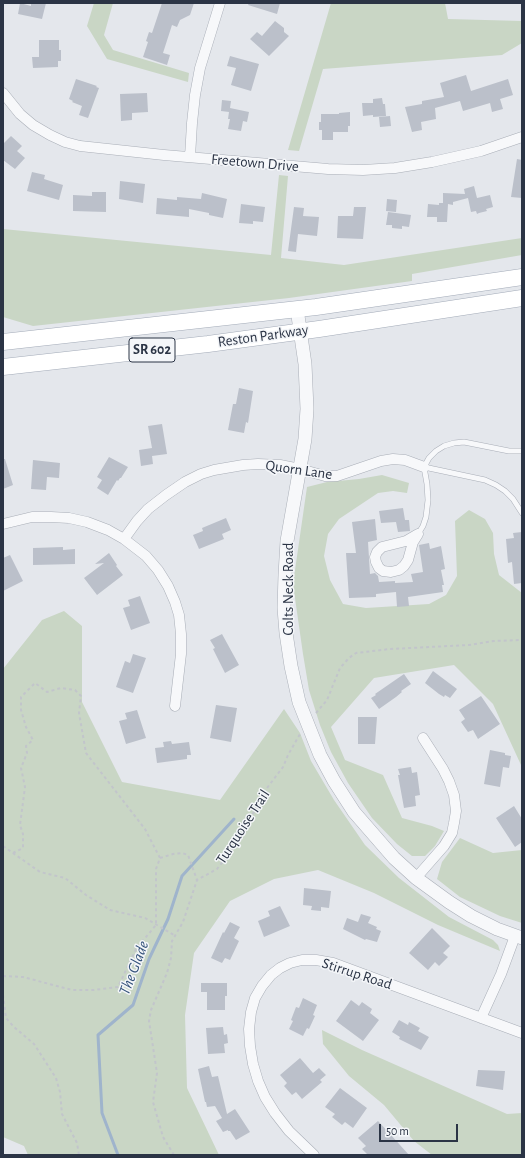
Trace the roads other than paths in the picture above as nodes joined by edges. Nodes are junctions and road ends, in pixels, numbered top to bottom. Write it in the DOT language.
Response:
graph roads {
  1 [pos="220,3"];
  2 [pos="3,93"];
  3 [pos="522,136"];
  4 [pos="190,157"];
  5 [pos="522,277"];
  6 [pos="522,298"];
  7 [pos="297,309"];
  8 [pos="300,331"];
  9 [pos="3,342"];
  10 [pos="3,368"];
  11 [pos="522,451"];
  12 [pos="424,467"];
  13 [pos="300,469"];
  14 [pos="522,512"];
  15 [pos="3,524"];
  16 [pos="418,534"];
  17 [pos="124,539"];
  18 [pos="175,706"];
  19 [pos="423,738"];
  20 [pos="416,878"];
  21 [pos="519,937"];
  22 [pos="481,1018"];
  23 [pos="522,1033"];
  24 [pos="314,1155"];
  1 -- 4 [label="street"];
  2 -- 4 [label="street, Freetown Drive"];
  3 -- 4 [label="street, Freetown Drive"];
  5 -- 7 [label="main road, Reston Parkway / SR 602"];
  6 -- 8 [label="main road, Reston Parkway / SR 602"];
  7 -- 8 [label="street, Colts Neck Road"];
  7 -- 9 [label="main road, Reston Parkway / SR 602"];
  8 -- 10 [label="main road, Reston Parkway / SR 602"];
  8 -- 13 [label="street, Colts Neck Road"];
  11 -- 12 [label="lane"];
  12 -- 13 [label="street, Quorn Lane"];
  12 -- 14 [label="lane"];
  12 -- 16 [label="lane"];
  13 -- 17 [label="street, Quorn Lane"];
  13 -- 20 [label="street, Colts Neck Road"];
  15 -- 17 [label="street"];
  17 -- 18 [label="street"];
  19 -- 20 [label="street"];
  20 -- 21 [label="street, Colts Neck Road"];
  21 -- 22 [label="street"];
  22 -- 23 [label="street, Stirrup Road"];
  22 -- 24 [label="street, Stirrup Road"];
}
